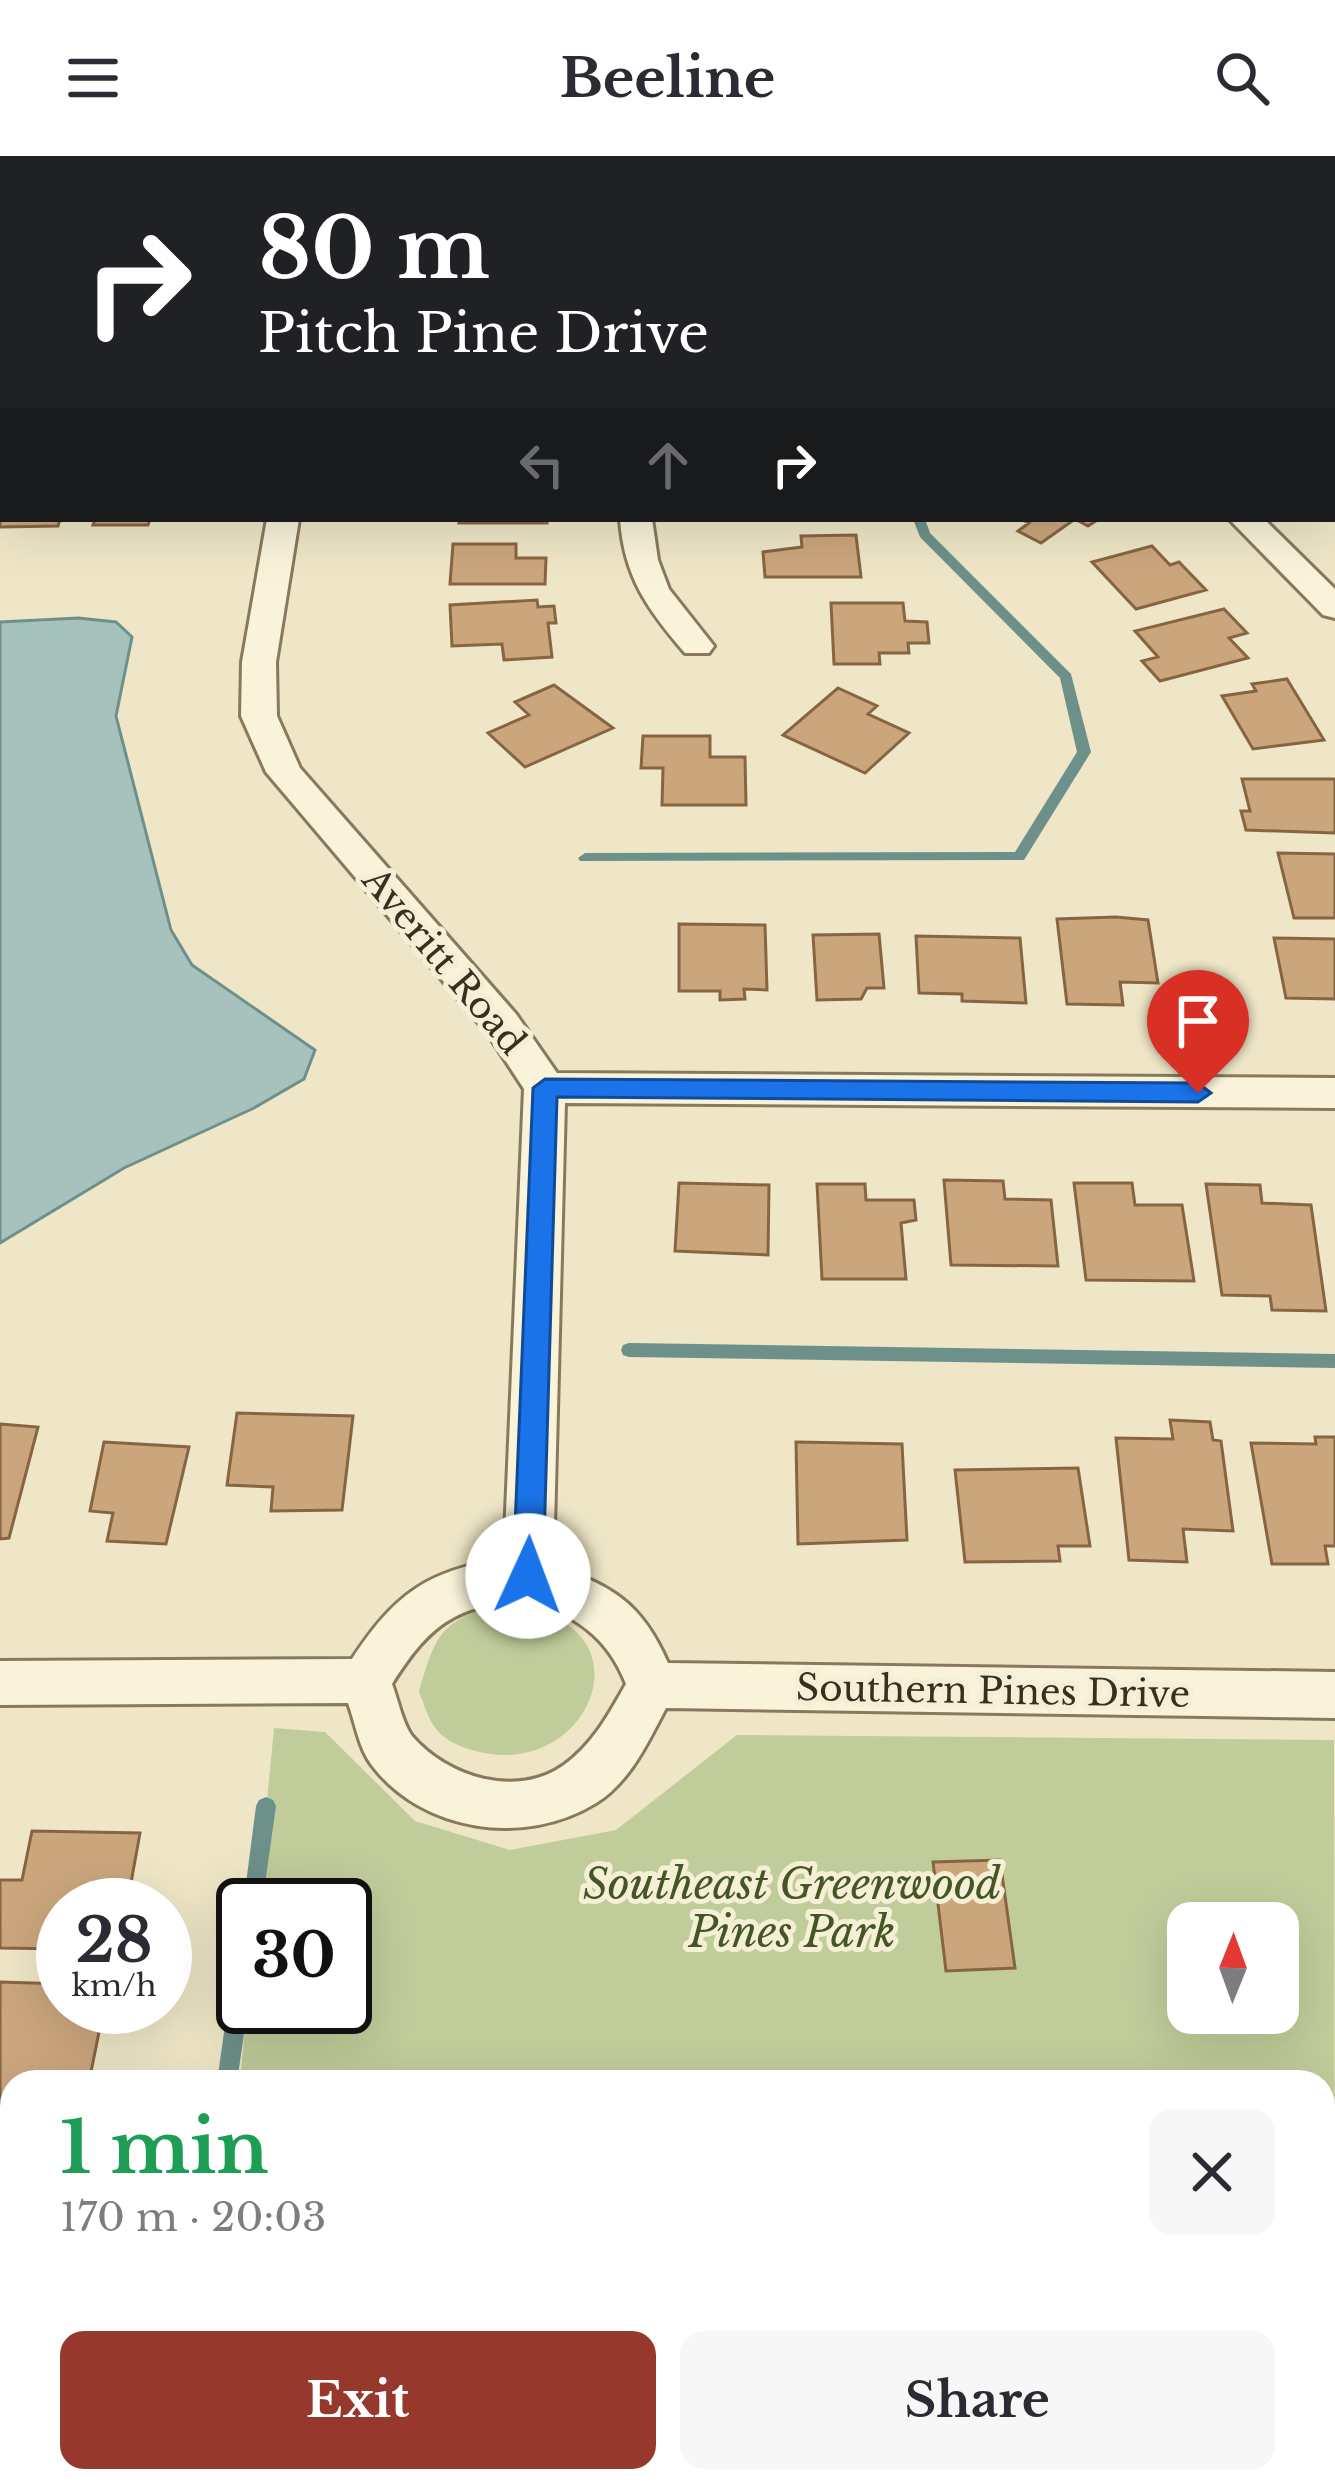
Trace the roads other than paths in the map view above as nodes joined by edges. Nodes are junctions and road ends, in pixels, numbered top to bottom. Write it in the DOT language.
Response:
graph roads {
  1 [pos="282,522"];
  2 [pos="636,522"];
  3 [pos="1248,522"];
  4 [pos="1335,608"];
  5 [pos="697,646"];
  6 [pos="545,1088"];
  7 [pos="1335,1093"];
  8 [pos="528,1576"];
  9 [pos="367,1681"];
  10 [pos="0,1683"];
  11 [pos="652,1685"];
  12 [pos="1335,1695"];
  1 -- 6 [label="street, Averitt Road"];
  2 -- 5 [label="street"];
  3 -- 4 [label="street"];
  6 -- 7 [label="street"];
  6 -- 8 [label="street, Averitt Road"];
  8 -- 9 [label="street"];
  8 -- 11 [label="street"];
  9 -- 10 [label="street"];
  9 -- 11 [label="street"];
  11 -- 12 [label="street, Southern Pines Drive"];
}
